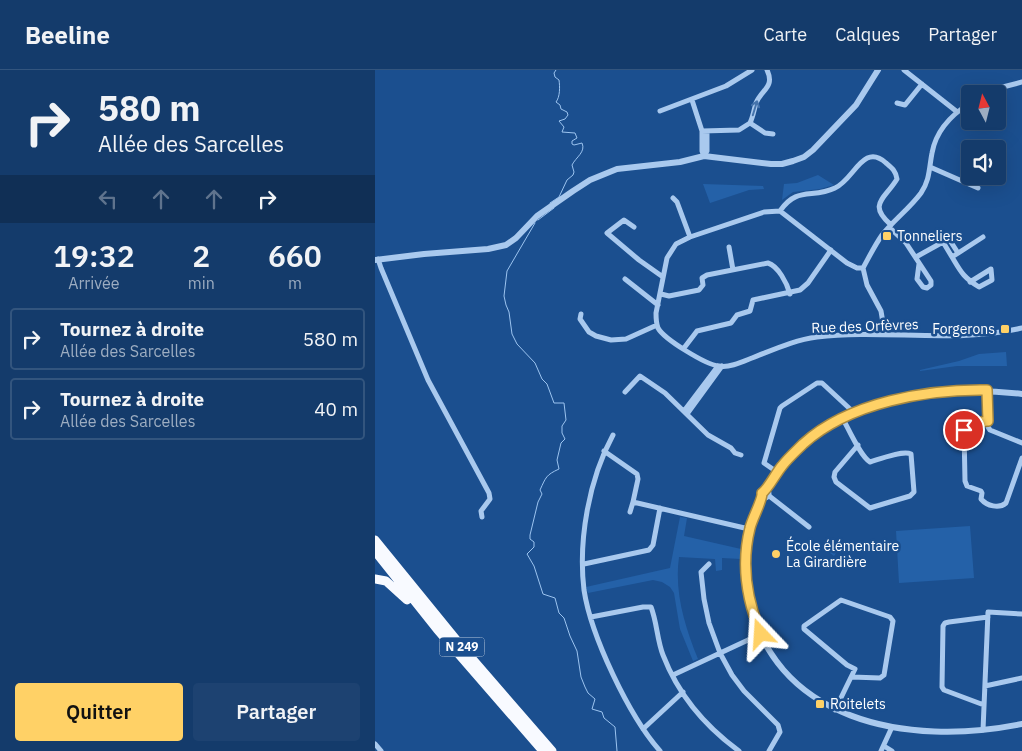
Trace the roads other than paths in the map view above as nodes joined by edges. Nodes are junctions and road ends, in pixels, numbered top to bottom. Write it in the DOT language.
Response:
graph roads {
  1 [pos="752,70"];
  2 [pos="767,70"];
  3 [pos="878,70"];
  4 [pos="904,70"];
  5 [pos="1022,82"];
  6 [pos="922,84"];
  7 [pos="1006,86"];
  8 [pos="692,100"];
  9 [pos="897,103"];
  10 [pos="961,109"];
  11 [pos="660,111"];
  12 [pos="957,112"];
  13 [pos="750,123"];
  14 [pos="705,131"];
  15 [pos="773,134"];
  16 [pos="704,156"];
  17 [pos="930,167"];
  18 [pos="978,188"];
  19 [pos="673,198"];
  20 [pos="780,211"];
  21 [pos="890,226"];
  22 [pos="635,227"];
  23 [pos="690,237"];
  24 [pos="983,237"];
  25 [pos="943,242"];
  26 [pos="729,247"];
  27 [pos="831,250"];
  28 [pos="958,253"];
  29 [pos="952,256"];
  30 [pos="916,257"];
  31 [pos="377,260"];
  32 [pos="919,264"];
  33 [pos="863,268"];
  34 [pos="733,270"];
  35 [pos="663,276"];
  36 [pos="625,279"];
  37 [pos="970,282"];
  38 [pos="661,294"];
  39 [pos="790,294"];
  40 [pos="658,305"];
  41 [pos="581,314"];
  42 [pos="657,325"];
  43 [pos="1022,328"];
  44 [pos="885,335"];
  45 [pos="684,348"];
  46 [pos="720,366"];
  47 [pos="987,390"];
  48 [pos="625,392"];
  49 [pos="1022,394"];
  50 [pos="685,413"];
  51 [pos="853,414"];
  52 [pos="843,419"];
  53 [pos="988,421"];
  54 [pos="613,435"];
  55 [pos="1022,443"];
  56 [pos="857,444"];
  57 [pos="604,451"];
  58 [pos="741,455"];
  59 [pos="1022,458"];
  60 [pos="777,472"];
  61 [pos="765,494"];
  62 [pos="633,502"];
  63 [pos="660,508"];
  64 [pos="630,512"];
  65 [pos="482,517"];
  66 [pos="809,527"];
  67 [pos="749,529"];
  68 [pos="375,540"];
  69 [pos="375,551"];
  70 [pos="584,564"];
  71 [pos="709,564"];
  72 [pos="375,579"];
  73 [pos="988,614"];
  74 [pos="1022,614"];
  75 [pos="591,617"];
  76 [pos="437,629"];
  77 [pos="761,634"];
  78 [pos="720,653"];
  79 [pos="673,675"];
  80 [pos="851,677"];
  81 [pos="1022,678"];
  82 [pos="985,686"];
  83 [pos="683,692"];
  84 [pos="984,704"];
  85 [pos="835,710"];
  86 [pos="1022,724"];
  87 [pos="892,727"];
  88 [pos="643,729"];
  89 [pos="983,730"];
  90 [pos="375,744"];
  91 [pos="883,749"];
  92 [pos="381,751"];
  93 [pos="543,751"];
  94 [pos="552,751"];
  95 [pos="660,751"];
  96 [pos="739,751"];
  97 [pos="769,751"];
  98 [pos="892,751"];
  1 -- 8 [label="street"];
  13 -- 2 [label="street, one-way"];
  3 -- 16 [label="street"];
  4 -- 6 [label="street"];
  5 -- 7 [label="street"];
  6 -- 9 [label="street"];
  6 -- 12 [label="street"];
  8 -- 11 [label="street"];
  8 -- 14 [label="street"];
  10 -- 12 [label="street"];
  12 -- 17 [label="street"];
  13 -- 14 [label="street"];
  13 -- 15 [label="street"];
  14 -- 16 [label="street"];
  16 -- 31 [label="street"];
  17 -- 18 [label="street"];
  17 -- 21 [label="street"];
  19 -- 23 [label="street"];
  20 -- 21 [label="street"];
  20 -- 23 [label="street"];
  20 -- 27 [label="street"];
  21 -- 30 [label="street"];
  21 -- 33 [label="street"];
  22 -- 35 [label="street"];
  23 -- 35 [label="street"];
  24 -- 28 [label="street"];
  25 -- 28 [label="street"];
  25 -- 29 [label="street"];
  25 -- 30 [label="street"];
  26 -- 34 [label="street"];
  27 -- 33 [label="street"];
  27 -- 39 [label="street"];
  28 -- 29 [label="street"];
  29 -- 37 [label="street"];
  30 -- 32 [label="street"];
  31 -- 65 [label="street"];
  33 -- 44 [label="street"];
  34 -- 38 [label="street"];
  34 -- 39 [label="street"];
  35 -- 38 [label="street"];
  36 -- 40 [label="street"];
  38 -- 40 [label="street"];
  39 -- 45 [label="street"];
  40 -- 42 [label="street"];
  41 -- 42 [label="street"];
  42 -- 45 [label="street"];
  43 -- 44 [label="street, Rue des Orfèvres"];
  44 -- 46 [label="street, Rue des Orfèvres"];
  45 -- 46 [label="street"];
  46 -- 50 [label="street"];
  47 -- 49 [label="street"];
  47 -- 51 [label="street"];
  47 -- 53 [label="street"];
  48 -- 50 [label="street"];
  50 -- 58 [label="street"];
  51 -- 52 [label="street"];
  51 -- 60 [label="street"];
  52 -- 56 [label="street"];
  52 -- 60 [label="street"];
  53 -- 55 [label="street"];
  53 -- 59 [label="street"];
  54 -- 57 [label="street"];
  56 -- 56 [label="street"];
  57 -- 62 [label="street"];
  57 -- 70 [label="street"];
  60 -- 61 [label="street"];
  61 -- 66 [label="street"];
  61 -- 67 [label="street"];
  62 -- 63 [label="street"];
  62 -- 64 [label="street"];
  63 -- 67 [label="street"];
  63 -- 70 [label="street"];
  67 -- 77 [label="street"];
  68 -- 94 [label="highway, N 249"];
  69 -- 76 [label="highway, N 249"];
  70 -- 75 [label="street"];
  71 -- 78 [label="street"];
  72 -- 76 [label="highway, N 249"];
  73 -- 74 [label="street"];
  73 -- 82 [label="street"];
  73 -- 84 [label="street"];
  75 -- 79 [label="street"];
  75 -- 88 [label="street"];
  76 -- 93 [label="highway, N 249"];
  77 -- 78 [label="street"];
  77 -- 85 [label="street"];
  78 -- 79 [label="street"];
  78 -- 97 [label="street"];
  79 -- 83 [label="street"];
  80 -- 80 [label="street"];
  80 -- 85 [label="street"];
  81 -- 82 [label="street"];
  82 -- 84 [label="street"];
  83 -- 88 [label="street"];
  83 -- 96 [label="street"];
  84 -- 89 [label="street"];
  85 -- 87 [label="street"];
  86 -- 89 [label="street"];
  87 -- 89 [label="street"];
  87 -- 91 [label="street"];
  88 -- 95 [label="street"];
  90 -- 92 [label="street"];
  91 -- 98 [label="street"];
}
